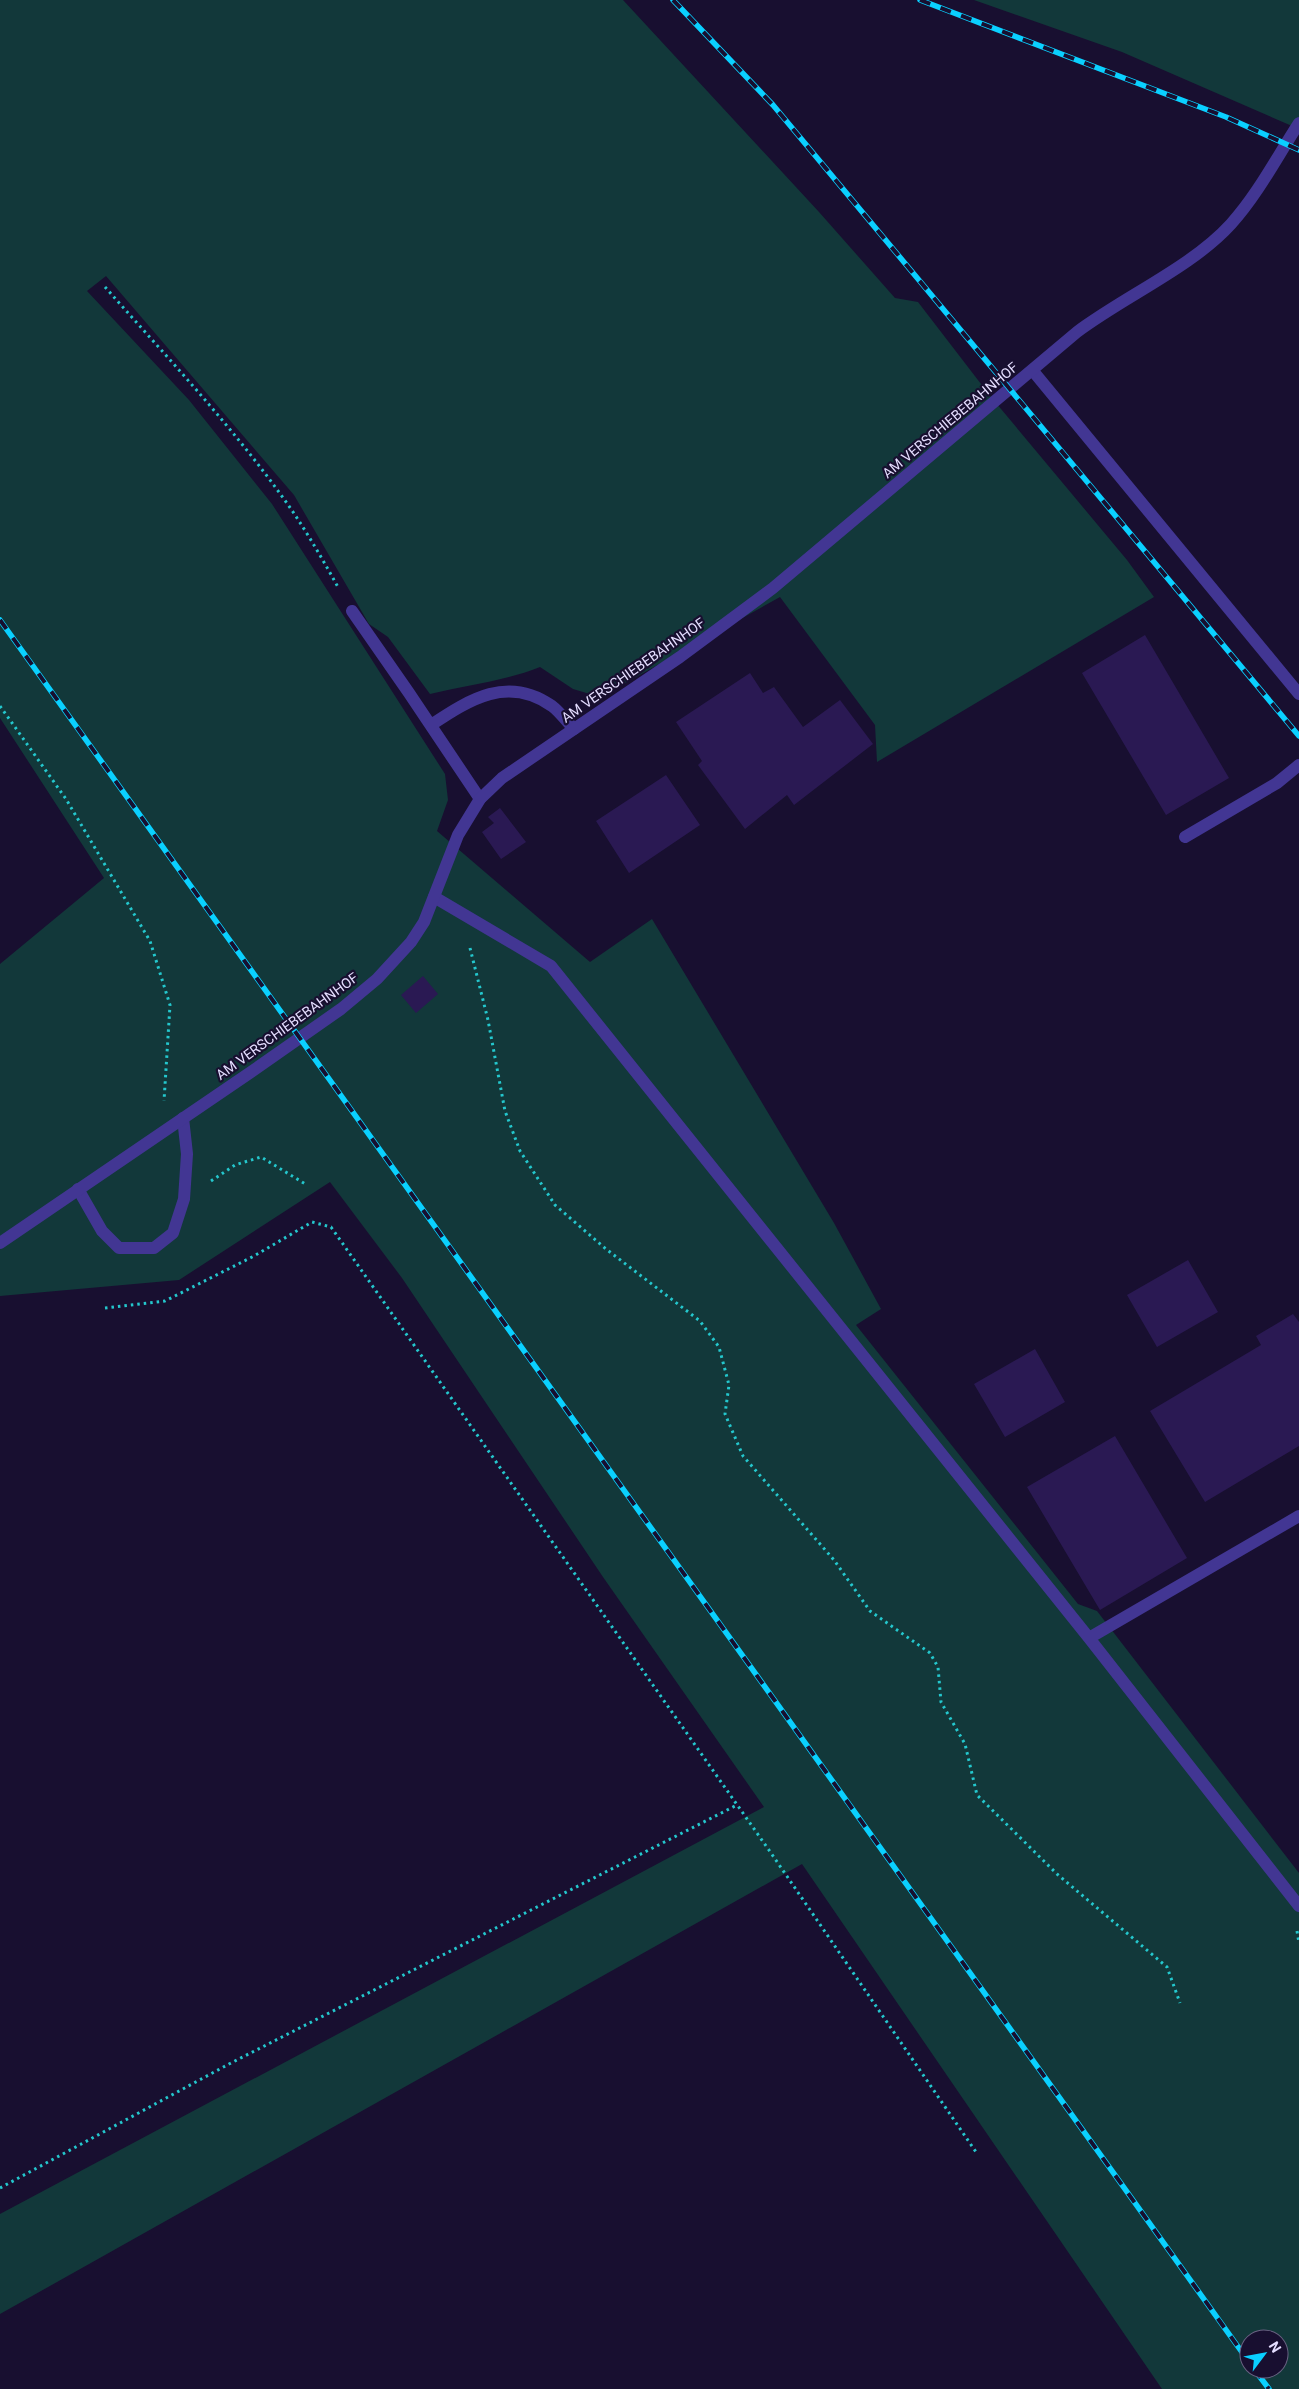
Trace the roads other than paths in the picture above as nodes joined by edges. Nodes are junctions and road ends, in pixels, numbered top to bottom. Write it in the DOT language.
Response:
graph roads {
  1 [pos="1299,123"];
  2 [pos="1033,371"];
  3 [pos="352,612"];
  4 [pos="1299,694"];
  5 [pos="431,725"];
  6 [pos="574,729"];
  7 [pos="1299,766"];
  8 [pos="480,799"];
  9 [pos="1185,838"];
  10 [pos="434,897"];
  11 [pos="183,1118"];
  12 [pos="78,1189"];
  13 [pos="0,1243"];
  14 [pos="1299,1516"];
  15 [pos="1089,1638"];
  16 [pos="1299,1906"];
  1 -- 2 [label="street, AM VERSCHIEBEBAHNHOF"];
  2 -- 4 [label="street"];
  2 -- 6 [label="street, AM VERSCHIEBEBAHNHOF"];
  3 -- 5 [label="street"];
  5 -- 6 [label="street"];
  5 -- 8 [label="street"];
  6 -- 8 [label="street, AM VERSCHIEBEBAHNHOF"];
  7 -- 9 [label="street"];
  8 -- 10 [label="street, AM VERSCHIEBEBAHNHOF"];
  10 -- 11 [label="street, AM VERSCHIEBEBAHNHOF"];
  10 -- 15 [label="street"];
  11 -- 12 [label="street, AM VERSCHIEBEBAHNHOF"];
  11 -- 12 [label="street"];
  12 -- 13 [label="street, AM VERSCHIEBEBAHNHOF"];
  14 -- 15 [label="street"];
  15 -- 16 [label="street"];
}
